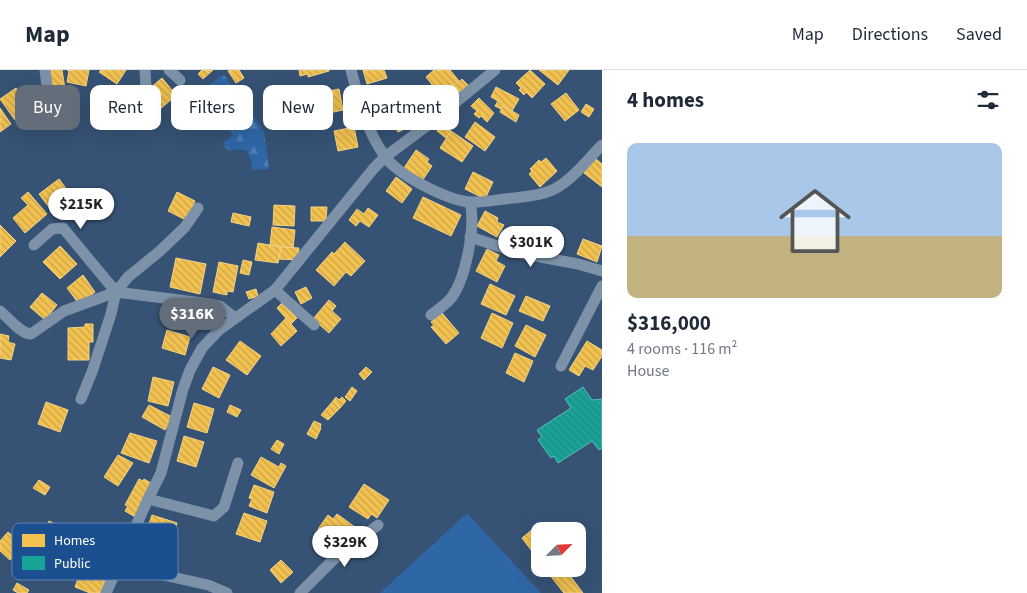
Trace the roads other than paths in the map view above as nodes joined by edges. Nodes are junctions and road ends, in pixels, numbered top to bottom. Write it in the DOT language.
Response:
graph roads {
  1 [pos="45,70"];
  2 [pos="145,70"];
  3 [pos="169,70"];
  4 [pos="351,70"];
  5 [pos="495,70"];
  6 [pos="180,80"];
  7 [pos="47,85"];
  8 [pos="146,85"];
  9 [pos="602,145"];
  10 [pos="385,157"];
  11 [pos="470,202"];
  12 [pos="198,208"];
  13 [pos="470,237"];
  14 [pos="34,245"];
  15 [pos="602,271"];
  16 [pos="602,286"];
  17 [pos="275,290"];
  18 [pos="116,292"];
  19 [pos="0,311"];
  20 [pos="430,315"];
  21 [pos="234,317"];
  22 [pos="314,325"];
  23 [pos="561,366"];
  24 [pos="81,400"];
  25 [pos="238,463"];
  26 [pos="148,498"];
  27 [pos="137,523"];
  28 [pos="378,525"];
  29 [pos="178,578"];
  30 [pos="112,580"];
  31 [pos="106,593"];
  32 [pos="227,593"];
  33 [pos="300,593"];
  1 -- 7 [label="street"];
  2 -- 8 [label="street"];
  3 -- 6 [label="street"];
  4 -- 10 [label="street"];
  5 -- 10 [label="street"];
  9 -- 11 [label="street"];
  10 -- 11 [label="street"];
  10 -- 17 [label="street"];
  11 -- 13 [label="street"];
  12 -- 18 [label="street"];
  13 -- 15 [label="street"];
  13 -- 20 [label="street"];
  14 -- 18 [label="street"];
  16 -- 23 [label="street"];
  17 -- 21 [label="street"];
  17 -- 22 [label="street"];
  18 -- 19 [label="street"];
  18 -- 21 [label="street"];
  18 -- 24 [label="street"];
  21 -- 26 [label="street"];
  25 -- 26 [label="street"];
  26 -- 27 [label="street"];
  28 -- 33 [label="street"];
  29 -- 32 [label="street"];
  30 -- 31 [label="street"];
}
